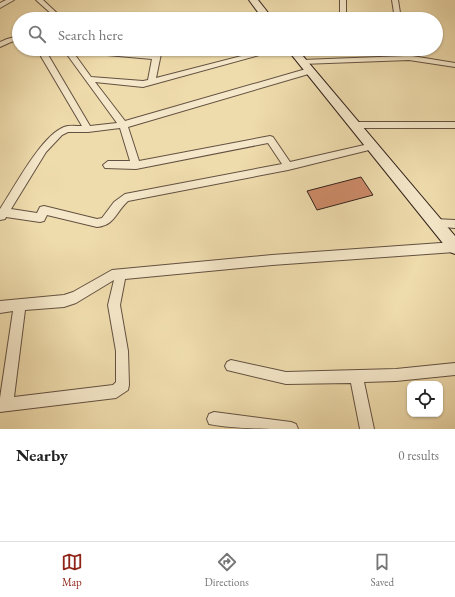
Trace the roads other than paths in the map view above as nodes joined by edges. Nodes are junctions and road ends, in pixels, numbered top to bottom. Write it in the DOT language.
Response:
graph roads {
  1 [pos="11,0"];
  2 [pos="39,0"];
  3 [pos="253,0"];
  4 [pos="343,0"];
  5 [pos="395,0"];
  6 [pos="0,6"];
  7 [pos="52,12"];
  8 [pos="262,12"];
  9 [pos="343,12"];
  10 [pos="397,12"];
  11 [pos="12,39"];
  12 [pos="0,45"];
  13 [pos="46,56"];
  14 [pos="72,56"];
  15 [pos="156,56"];
  16 [pos="250,56"];
  17 [pos="298,56"];
  18 [pos="408,58"];
  19 [pos="455,65"];
  20 [pos="306,66"];
  21 [pos="90,79"];
  22 [pos="151,82"];
  23 [pos="122,125"];
  24 [pos="355,125"];
  25 [pos="455,125"];
  26 [pos="88,129"];
  27 [pos="373,146"];
  28 [pos="108,165"];
  29 [pos="136,165"];
  30 [pos="288,166"];
  31 [pos="2,214"];
  32 [pos="435,223"];
  33 [pos="455,224"];
  34 [pos="455,247"];
  35 [pos="121,274"];
  36 [pos="20,305"];
  37 [pos="0,307"];
  38 [pos="231,366"];
  39 [pos="455,369"];
  40 [pos="356,376"];
  41 [pos="3,404"];
  42 [pos="214,419"];
  43 [pos="291,429"];
  44 [pos="367,429"];
  1 -- 6 [label="street"];
  2 -- 7 [label="street"];
  3 -- 8 [label="main road"];
  4 -- 9 [label="street"];
  5 -- 10 [label="street"];
  11 -- 12 [label="street"];
  13 -- 26 [label="street"];
  14 -- 21 [label="street"];
  15 -- 22 [label="street"];
  16 -- 22 [label="street"];
  17 -- 20 [label="main road"];
  18 -- 19 [label="street"];
  18 -- 20 [label="street"];
  20 -- 23 [label="street"];
  20 -- 24 [label="main road"];
  21 -- 22 [label="street"];
  21 -- 23 [label="street"];
  23 -- 26 [label="street"];
  23 -- 29 [label="street"];
  24 -- 25 [label="street"];
  24 -- 27 [label="main road"];
  26 -- 31 [label="street"];
  27 -- 30 [label="street"];
  27 -- 32 [label="main road"];
  28 -- 29 [label="street"];
  29 -- 30 [label="street"];
  30 -- 31 [label="street"];
  32 -- 33 [label="street"];
  32 -- 34 [label="main road"];
  34 -- 35 [label="street"];
  35 -- 36 [label="street"];
  35 -- 41 [label="street"];
  36 -- 37 [label="street"];
  36 -- 41 [label="street"];
  38 -- 40 [label="street"];
  39 -- 40 [label="street"];
  40 -- 44 [label="street"];
  42 -- 43 [label="street"];
}
